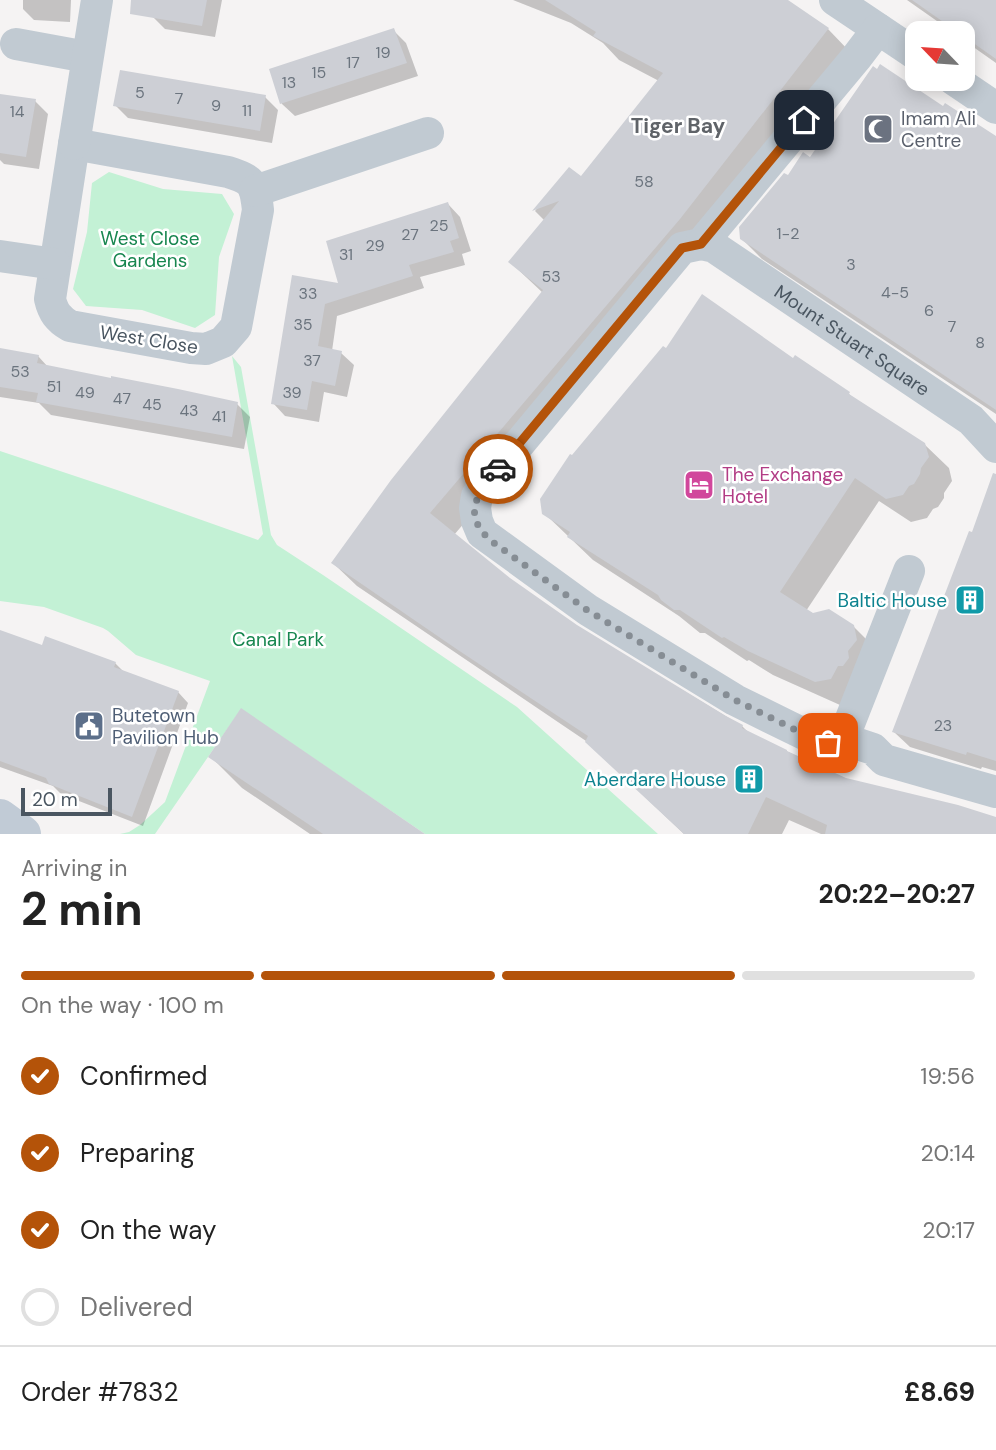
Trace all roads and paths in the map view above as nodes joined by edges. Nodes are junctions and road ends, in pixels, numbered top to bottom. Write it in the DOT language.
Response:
graph roads {
  1 [pos="97,0"];
  2 [pos="835,0"];
  3 [pos="878,29"];
  4 [pos="16,44"];
  5 [pos="905,47"];
  6 [pos="87,57"];
  7 [pos="971,91"];
  8 [pos="996,108"];
  9 [pos="428,133"];
  10 [pos="74,144"];
  11 [pos="255,191"];
  12 [pos="701,244"];
  13 [pos="0,256"];
  14 [pos="55,264"];
  15 [pos="996,447"];
  16 [pos="909,571"];
  17 [pos="843,739"];
  18 [pos="996,792"];
  19 [pos="0,817"];
  20 [pos="22,834"];
  1 -- 6 [label="street, West Close"];
  2 -- 3 [label="street"];
  3 -- 5 [label="street"];
  3 -- 12 [label="street"];
  4 -- 6 [label="street"];
  6 -- 10 [label="street, West Close"];
  7 -- 8 [label="street"];
  9 -- 11 [label="street"];
  10 -- 11 [label="street"];
  10 -- 14 [label="street, West Close"];
  11 -- 14 [label="street, West Close"];
  12 -- 15 [label="street, Mount Stuart Square"];
  12 -- 17 [label="street"];
  13 -- 14 [label="street"];
  16 -- 17 [label="street"];
  17 -- 18 [label="street"];
  19 -- 20 [label="street"];
}
